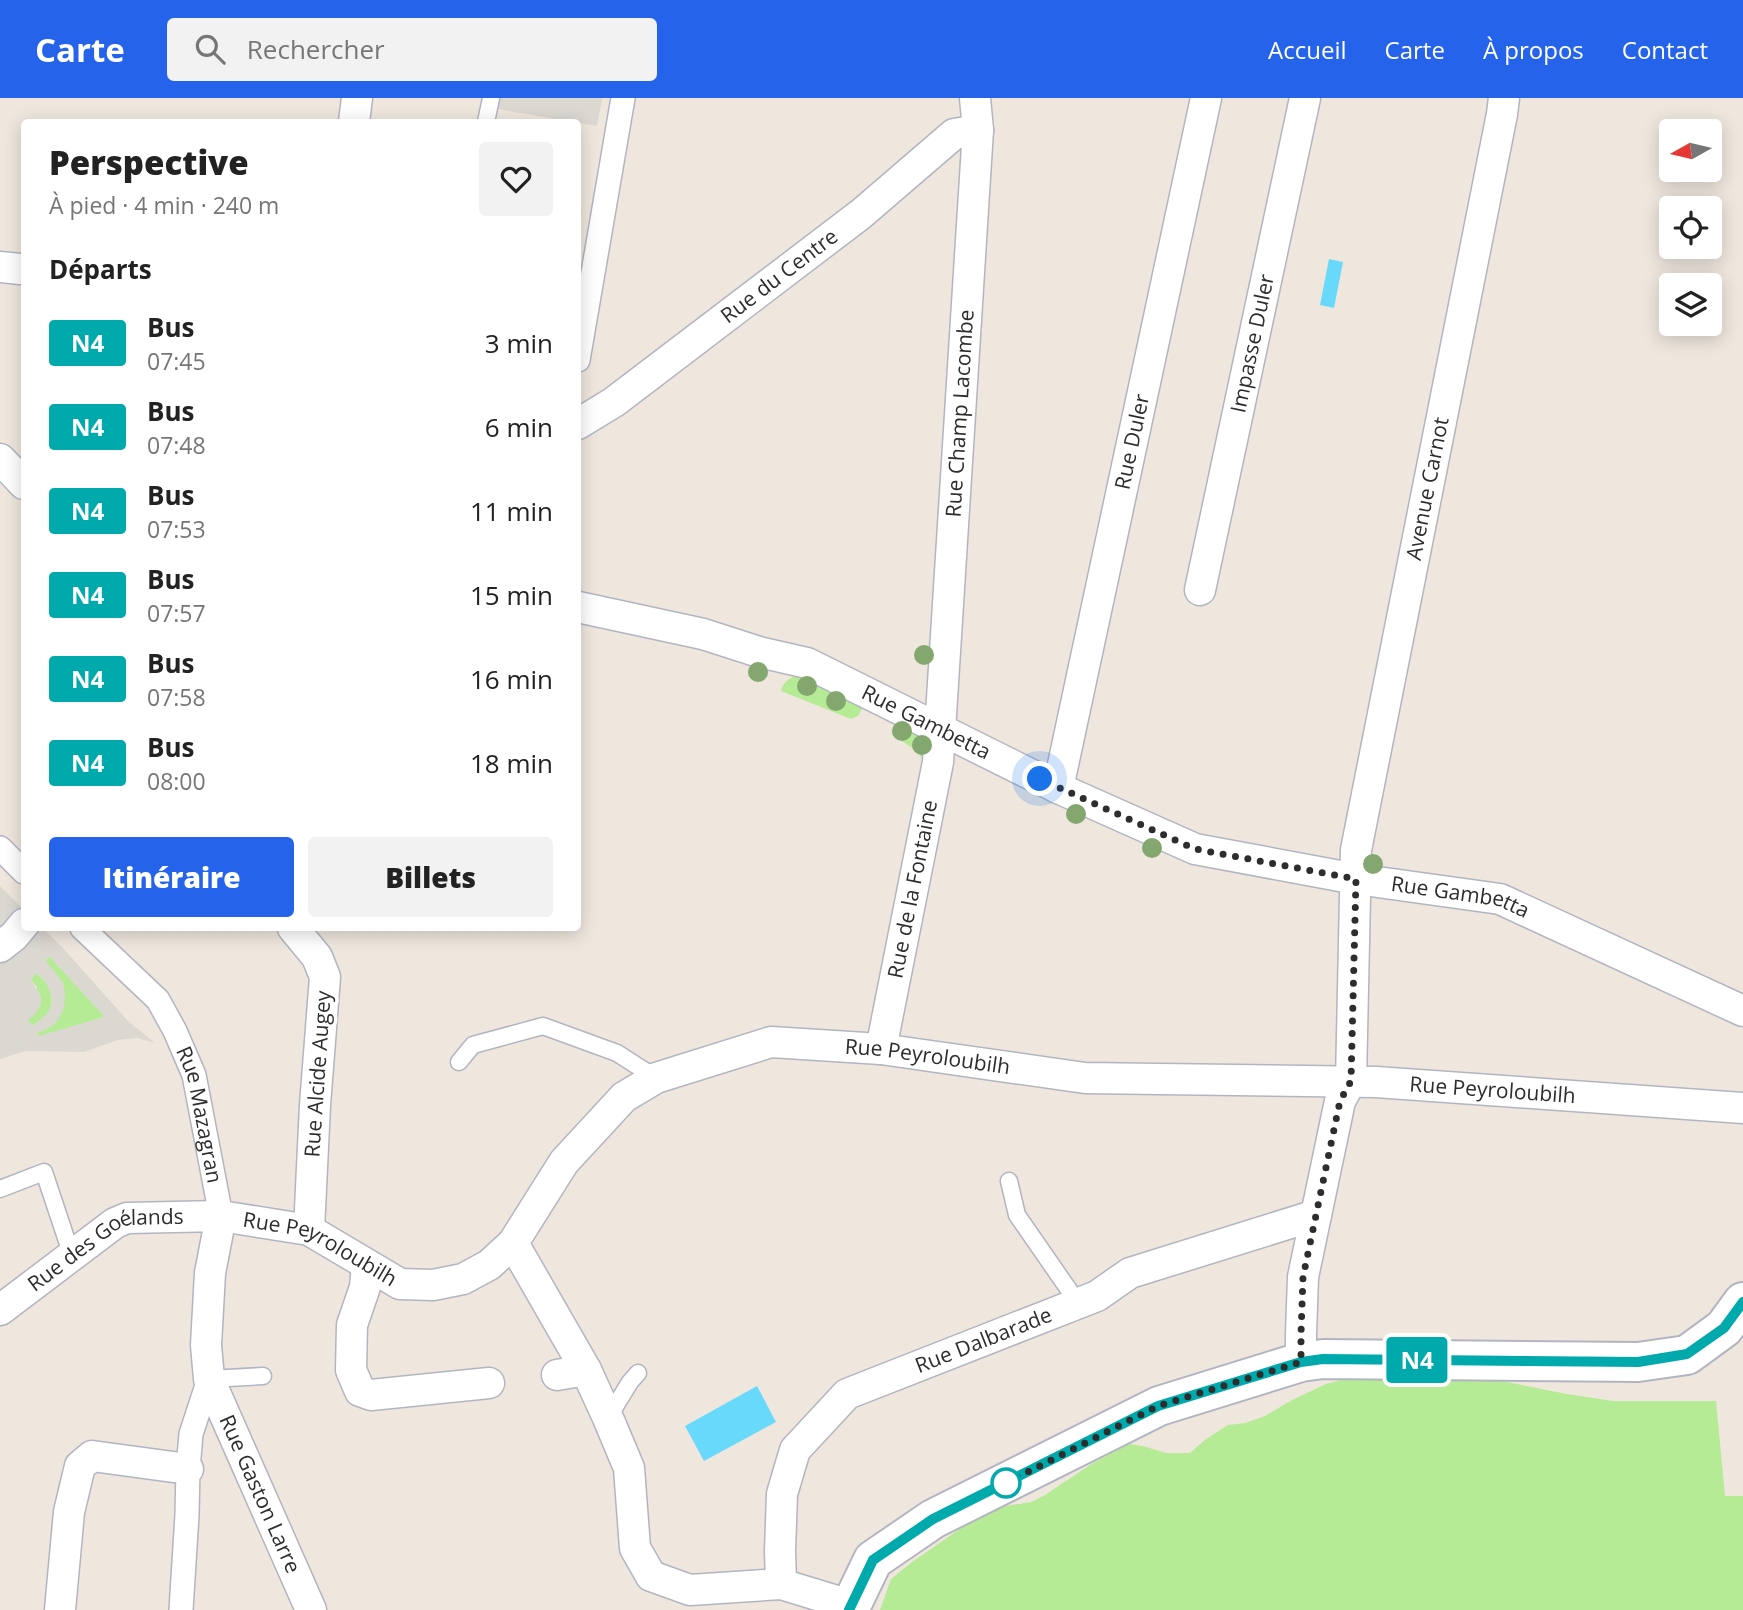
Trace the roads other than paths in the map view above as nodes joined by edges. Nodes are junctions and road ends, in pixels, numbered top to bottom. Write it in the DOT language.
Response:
graph roads {
  1 [pos="356,98"];
  2 [pos="491,98"];
  3 [pos="623,98"];
  4 [pos="975,98"];
  5 [pos="1206,98"];
  6 [pos="1306,98"];
  7 [pos="1504,98"];
  8 [pos="354,119"];
  9 [pos="487,119"];
  10 [pos="978,130"];
  11 [pos="581,343"];
  12 [pos="581,422"];
  13 [pos="0,459"];
  14 [pos="21,481"];
  15 [pos="1200,590"];
  16 [pos="581,608"];
  17 [pos="940,730"];
  18 [pos="1058,788"];
  19 [pos="0,848"];
  20 [pos="21,869"];
  21 [pos="1356,879"];
  22 [pos="21,928"];
  23 [pos="85,931"];
  24 [pos="295,931"];
  25 [pos="0,947"];
  26 [pos="1743,1011"];
  27 [pos="881,1049"];
  28 [pos="459,1062"];
  29 [pos="656,1078"];
  30 [pos="1351,1081"];
  31 [pos="1743,1108"];
  32 [pos="1009,1181"];
  33 [pos="0,1189"];
  34 [pos="1316,1215"];
  35 [pos="221,1216"];
  36 [pos="309,1230"];
  37 [pos="513,1243"];
  38 [pos="72,1256"];
  39 [pos="367,1265"];
  40 [pos="1743,1302"];
  41 [pos="1078,1303"];
  42 [pos="0,1310"];
  43 [pos="1301,1362"];
  44 [pos="586,1370"];
  45 [pos="638,1373"];
  46 [pos="263,1376"];
  47 [pos="557,1376"];
  48 [pos="209,1379"];
  49 [pos="489,1383"];
  50 [pos="608,1418"];
  51 [pos="188,1469"];
  52 [pos="781,1584"];
  53 [pos="849,1608"];
  54 [pos="61,1610"];
  55 [pos="181,1610"];
  56 [pos="311,1610"];
  1 -- 8 [label="street"];
  2 -- 9 [label="lane"];
  3 -- 11 [label="street"];
  4 -- 10 [label="street, Rue Champ Lacombe"];
  5 -- 18 [label="street, Rue Duler"];
  6 -- 15 [label="street, Impasse Duler"];
  7 -- 21 [label="street, Avenue Carnot"];
  10 -- 12 [label="street, Rue du Centre"];
  10 -- 17 [label="street, Rue Champ Lacombe"];
  13 -- 14 [label="street"];
  16 -- 17 [label="street, Rue Gambetta"];
  17 -- 18 [label="street, Rue Gambetta"];
  17 -- 27 [label="street, Rue de la Fontaine"];
  18 -- 21 [label="street, Rue Gambetta"];
  19 -- 20 [label="street"];
  21 -- 26 [label="street, Rue Gambetta"];
  21 -- 30 [label="street, Avenue Carnot"];
  22 -- 25 [label="street"];
  23 -- 35 [label="street, Rue Mazagran"];
  24 -- 36 [label="street, Rue Alcide Augey"];
  27 -- 29 [label="street, Rue Peyroloubilh"];
  27 -- 30 [label="street, Rue Peyroloubilh"];
  28 -- 29 [label="lane"];
  29 -- 37 [label="street, Rue Peyroloubilh"];
  30 -- 31 [label="street, Rue Peyroloubilh"];
  30 -- 34 [label="street"];
  32 -- 41 [label="lane"];
  33 -- 38 [label="lane"];
  34 -- 41 [label="street, Rue Dalbarade"];
  34 -- 43 [label="street"];
  35 -- 36 [label="street, Rue Peyroloubilh"];
  35 -- 38 [label="street, Rue des Goélands"];
  35 -- 48 [label="street, Rue Mazagran"];
  36 -- 39 [label="street, Rue Peyroloubilh"];
  37 -- 39 [label="street, Rue Peyroloubilh"];
  37 -- 44 [label="street"];
  38 -- 42 [label="street, Rue des Goélands"];
  39 -- 49 [label="street"];
  40 -- 43 [label="street"];
  41 -- 52 [label="street, Rue Dalbarade"];
  43 -- 53 [label="street"];
  44 -- 47 [label="street"];
  44 -- 50 [label="street"];
  45 -- 50 [label="lane"];
  46 -- 48 [label="lane"];
  48 -- 51 [label="street"];
  48 -- 56 [label="street, Rue Gaston Larre"];
  50 -- 52 [label="street"];
  51 -- 54 [label="street"];
  51 -- 55 [label="street"];
  52 -- 53 [label="street"];
}
